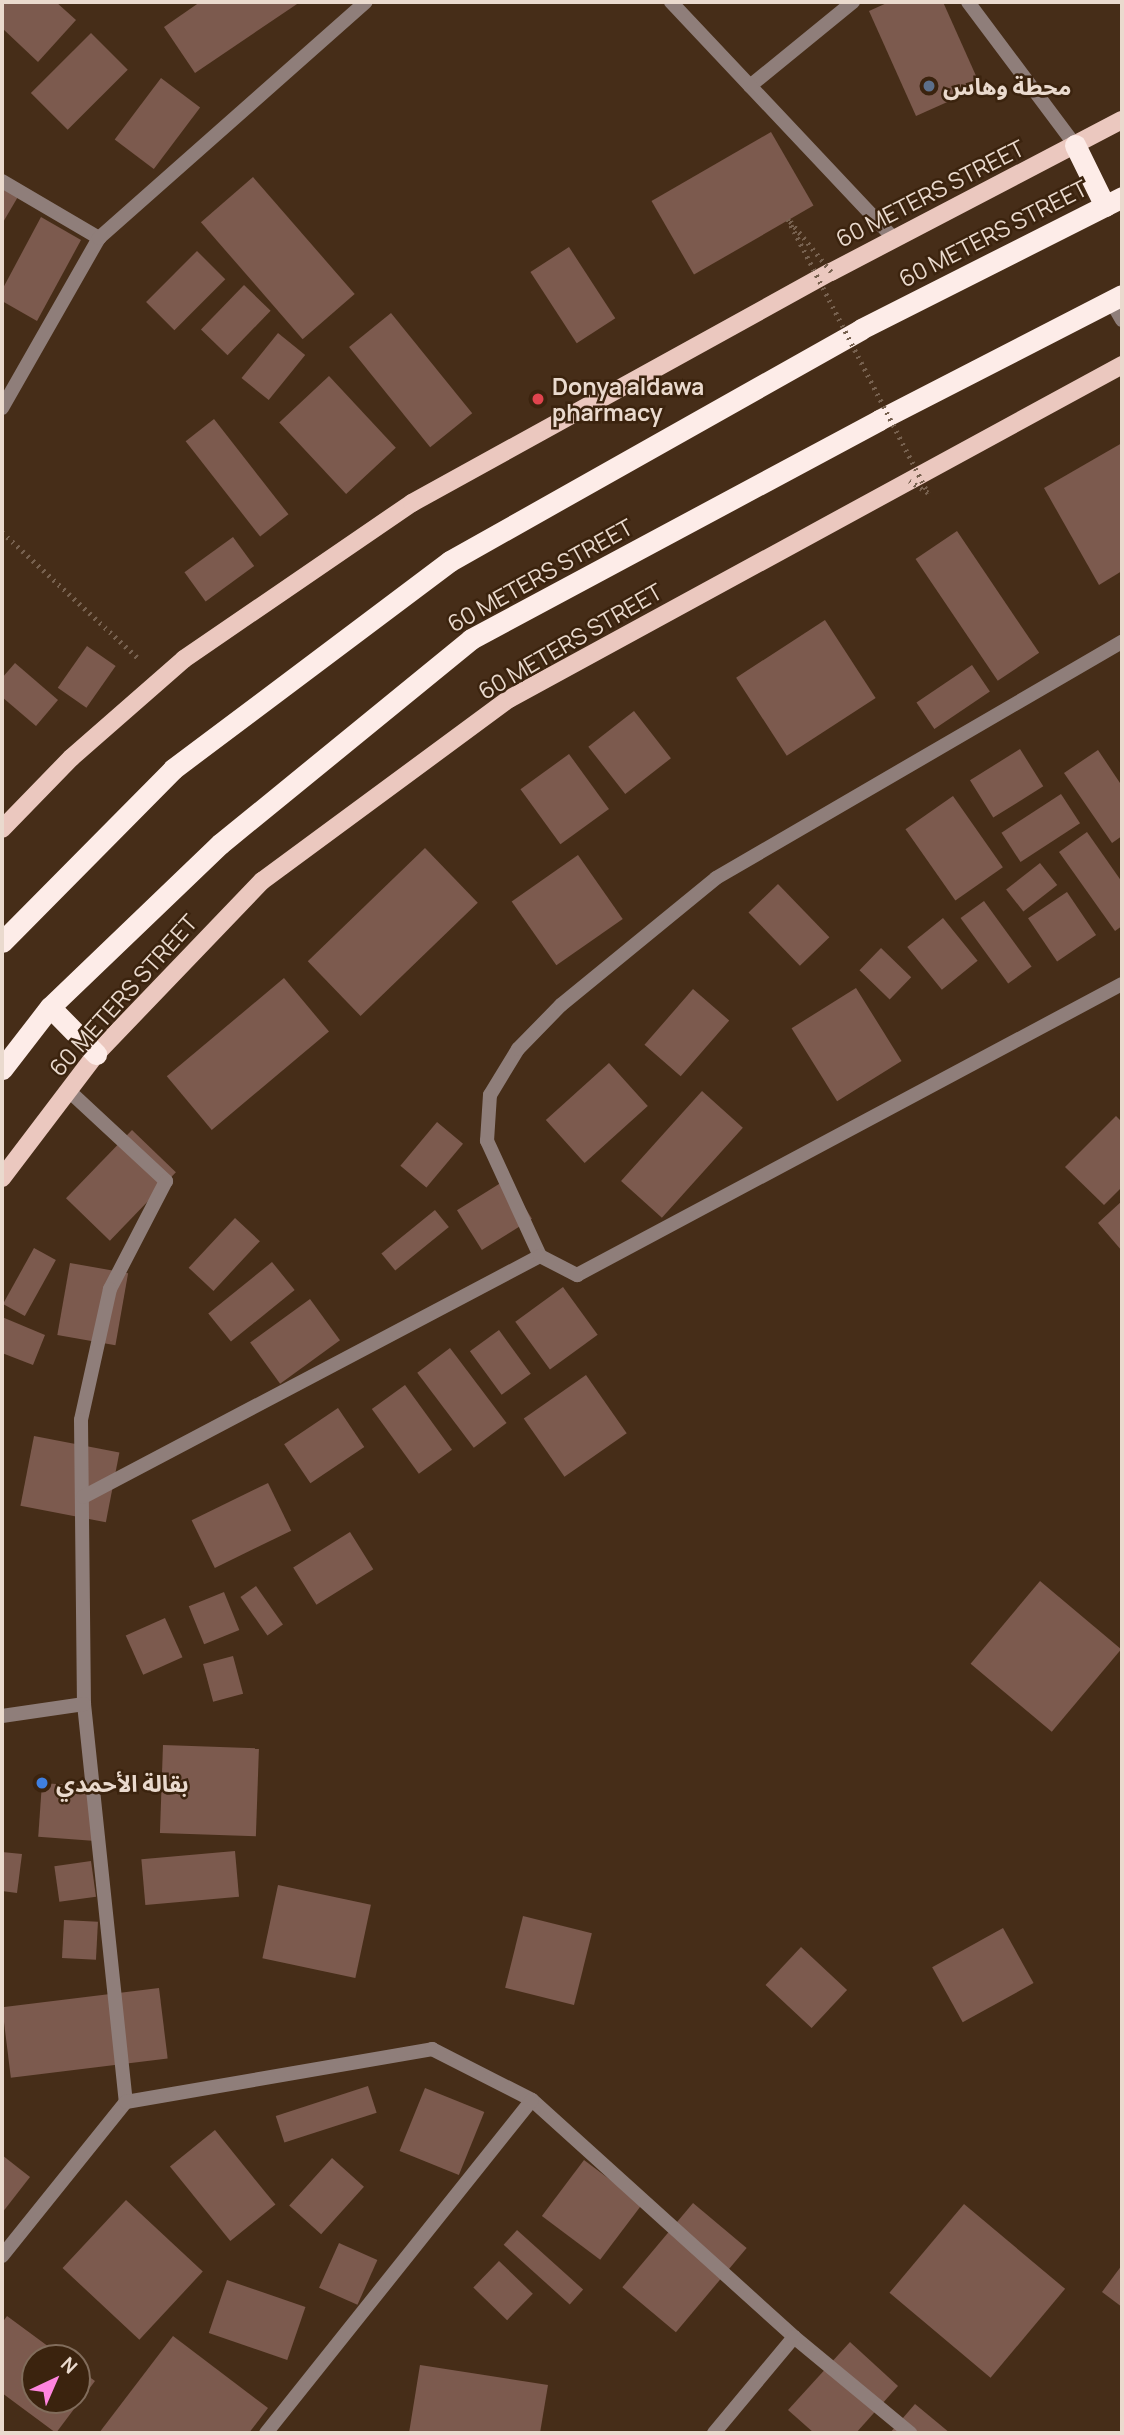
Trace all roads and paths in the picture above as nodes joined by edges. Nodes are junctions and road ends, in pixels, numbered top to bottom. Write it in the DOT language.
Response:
graph roads {
  1 [pos="366,2"];
  2 [pos="671,2"];
  3 [pos="853,2"];
  4 [pos="968,2"];
  5 [pos="750,86"];
  6 [pos="1122,120"];
  7 [pos="1075,145"];
  8 [pos="2,181"];
  9 [pos="1114,201"];
  10 [pos="99,238"];
  11 [pos="895,240"];
  12 [pos="831,272"];
  13 [pos="1117,298"];
  14 [pos="1122,320"];
  15 [pos="1122,365"];
  16 [pos="2,408"];
  17 [pos="909,481"];
  18 [pos="2,533"];
  19 [pos="1122,642"];
  20 [pos="161,680"];
  21 [pos="2,829"];
  22 [pos="2,942"];
  23 [pos="1122,984"];
  24 [pos="50,1007"];
  25 [pos="96,1054"];
  26 [pos="2,1069"];
  27 [pos="68,1090"];
  28 [pos="2,1178"];
  29 [pos="540,1256"];
  30 [pos="83,1497"];
  31 [pos="84,1704"];
  32 [pos="2,1716"];
  33 [pos="532,2100"];
  34 [pos="126,2102"];
  35 [pos="2,2256"];
  36 [pos="794,2337"];
  37 [pos="266,2433"];
  38 [pos="713,2433"];
  39 [pos="910,2433"];
  1 -- 10 [label="street"];
  2 -- 5 [label="street"];
  3 -- 5 [label="street"];
  4 -- 7 [label="street"];
  5 -- 11 [label="street"];
  6 -- 7 [label="main road, 60 METERS STREET"];
  7 -- 9 [label="highway"];
  7 -- 11 [label="main road, 60 METERS STREET"];
  8 -- 10 [label="street"];
  9 -- 22 [label="highway, 60 METERS STREET"];
  10 -- 16 [label="street"];
  11 -- 12 [label="main road, 60 METERS STREET"];
  12 -- 17 [label="path, bridge"];
  12 -- 20 [label="main road, 60 METERS STREET"];
  13 -- 14 [label="street"];
  13 -- 24 [label="highway, 60 METERS STREET"];
  15 -- 17 [label="main road, 60 METERS STREET"];
  17 -- 25 [label="main road, 60 METERS STREET"];
  18 -- 20 [label="path"];
  19 -- 29 [label="street"];
  20 -- 21 [label="main road, 60 METERS STREET"];
  23 -- 29 [label="street"];
  24 -- 25 [label="highway"];
  24 -- 26 [label="highway, 60 METERS STREET"];
  25 -- 27 [label="main road, 60 METERS STREET"];
  27 -- 28 [label="main road, 60 METERS STREET"];
  27 -- 30 [label="street"];
  29 -- 30 [label="street"];
  30 -- 31 [label="street"];
  31 -- 32 [label="street"];
  31 -- 34 [label="street"];
  33 -- 34 [label="street"];
  33 -- 36 [label="street"];
  33 -- 37 [label="street"];
  34 -- 35 [label="street"];
  36 -- 38 [label="street"];
  36 -- 39 [label="street"];
}
